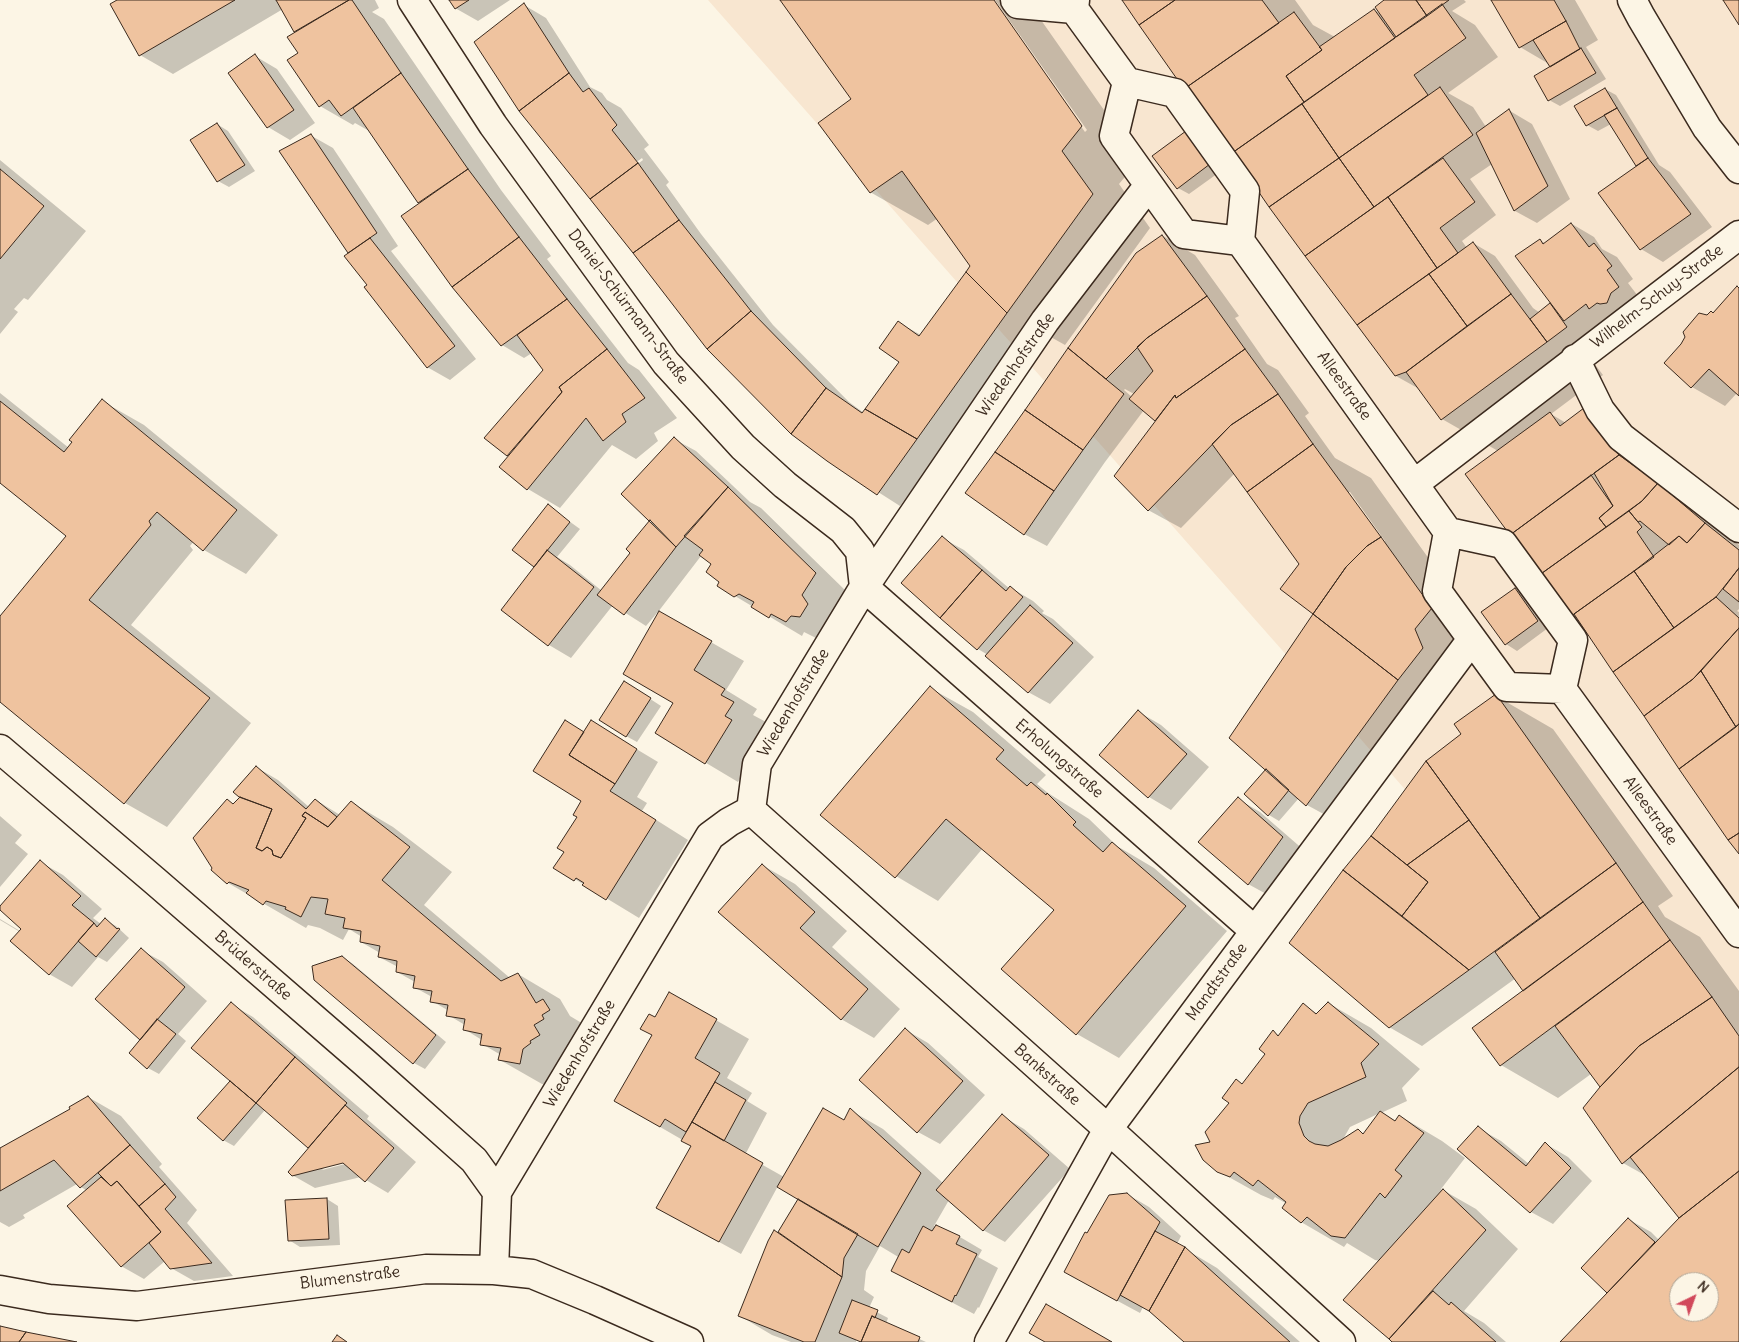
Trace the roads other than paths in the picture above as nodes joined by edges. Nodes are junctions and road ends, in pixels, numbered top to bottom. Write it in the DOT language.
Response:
graph roads {
  1 [pos="412,0"];
  2 [pos="1015,0"];
  3 [pos="1632,0"];
  4 [pos="1075,5"];
  5 [pos="1127,82"];
  6 [pos="1739,169"];
  7 [pos="1149,185"];
  8 [pos="1739,235"];
  9 [pos="1240,241"];
  10 [pos="1567,365"];
  11 [pos="1414,484"];
  12 [pos="1739,528"];
  13 [pos="1448,532"];
  14 [pos="864,587"];
  15 [pos="1472,639"];
  16 [pos="1562,689"];
  17 [pos="0,749"];
  18 [pos="751,810"];
  19 [pos="1254,931"];
  20 [pos="1739,932"];
  21 [pos="1108,1129"];
  22 [pos="496,1192"];
  23 [pos="494,1270"];
  24 [pos="0,1290"];
  25 [pos="688,1342"];
  26 [pos="989,1342"];
  27 [pos="1341,1342"];
  1 -- 14 [label="street, Daniel-Schürmann-Straße"];
  2 -- 4 [label="street"];
  3 -- 6 [label="street"];
  4 -- 5 [label="street"];
  5 -- 7 [label="street"];
  5 -- 9 [label="street"];
  7 -- 9 [label="street"];
  7 -- 14 [label="street, Wiedenhofstraße"];
  8 -- 10 [label="street, Wilhelm-Schuy-Straße"];
  9 -- 11 [label="street, Alleestraße"];
  10 -- 11 [label="street, Wilhelm-Schuy-Straße"];
  10 -- 12 [label="street, Wilhelm-Schuy-Straße"];
  11 -- 13 [label="street, Alleestraße"];
  13 -- 15 [label="street"];
  13 -- 16 [label="street"];
  14 -- 18 [label="street, Wiedenhofstraße"];
  14 -- 19 [label="street, Erholungstraße"];
  15 -- 16 [label="street"];
  15 -- 19 [label="street, Mandtstraße"];
  16 -- 20 [label="street, Alleestraße"];
  17 -- 22 [label="street, Brüderstraße"];
  18 -- 21 [label="street, Bankstraße"];
  18 -- 22 [label="street, Wiedenhofstraße"];
  19 -- 21 [label="street, Mandtstraße"];
  21 -- 26 [label="street, Mandtstraße"];
  21 -- 27 [label="street, Bankstraße"];
  22 -- 23 [label="street, Wiedenhofstraße"];
  23 -- 24 [label="street, Blumenstraße"];
  23 -- 25 [label="street, Blumenstraße"];
}
